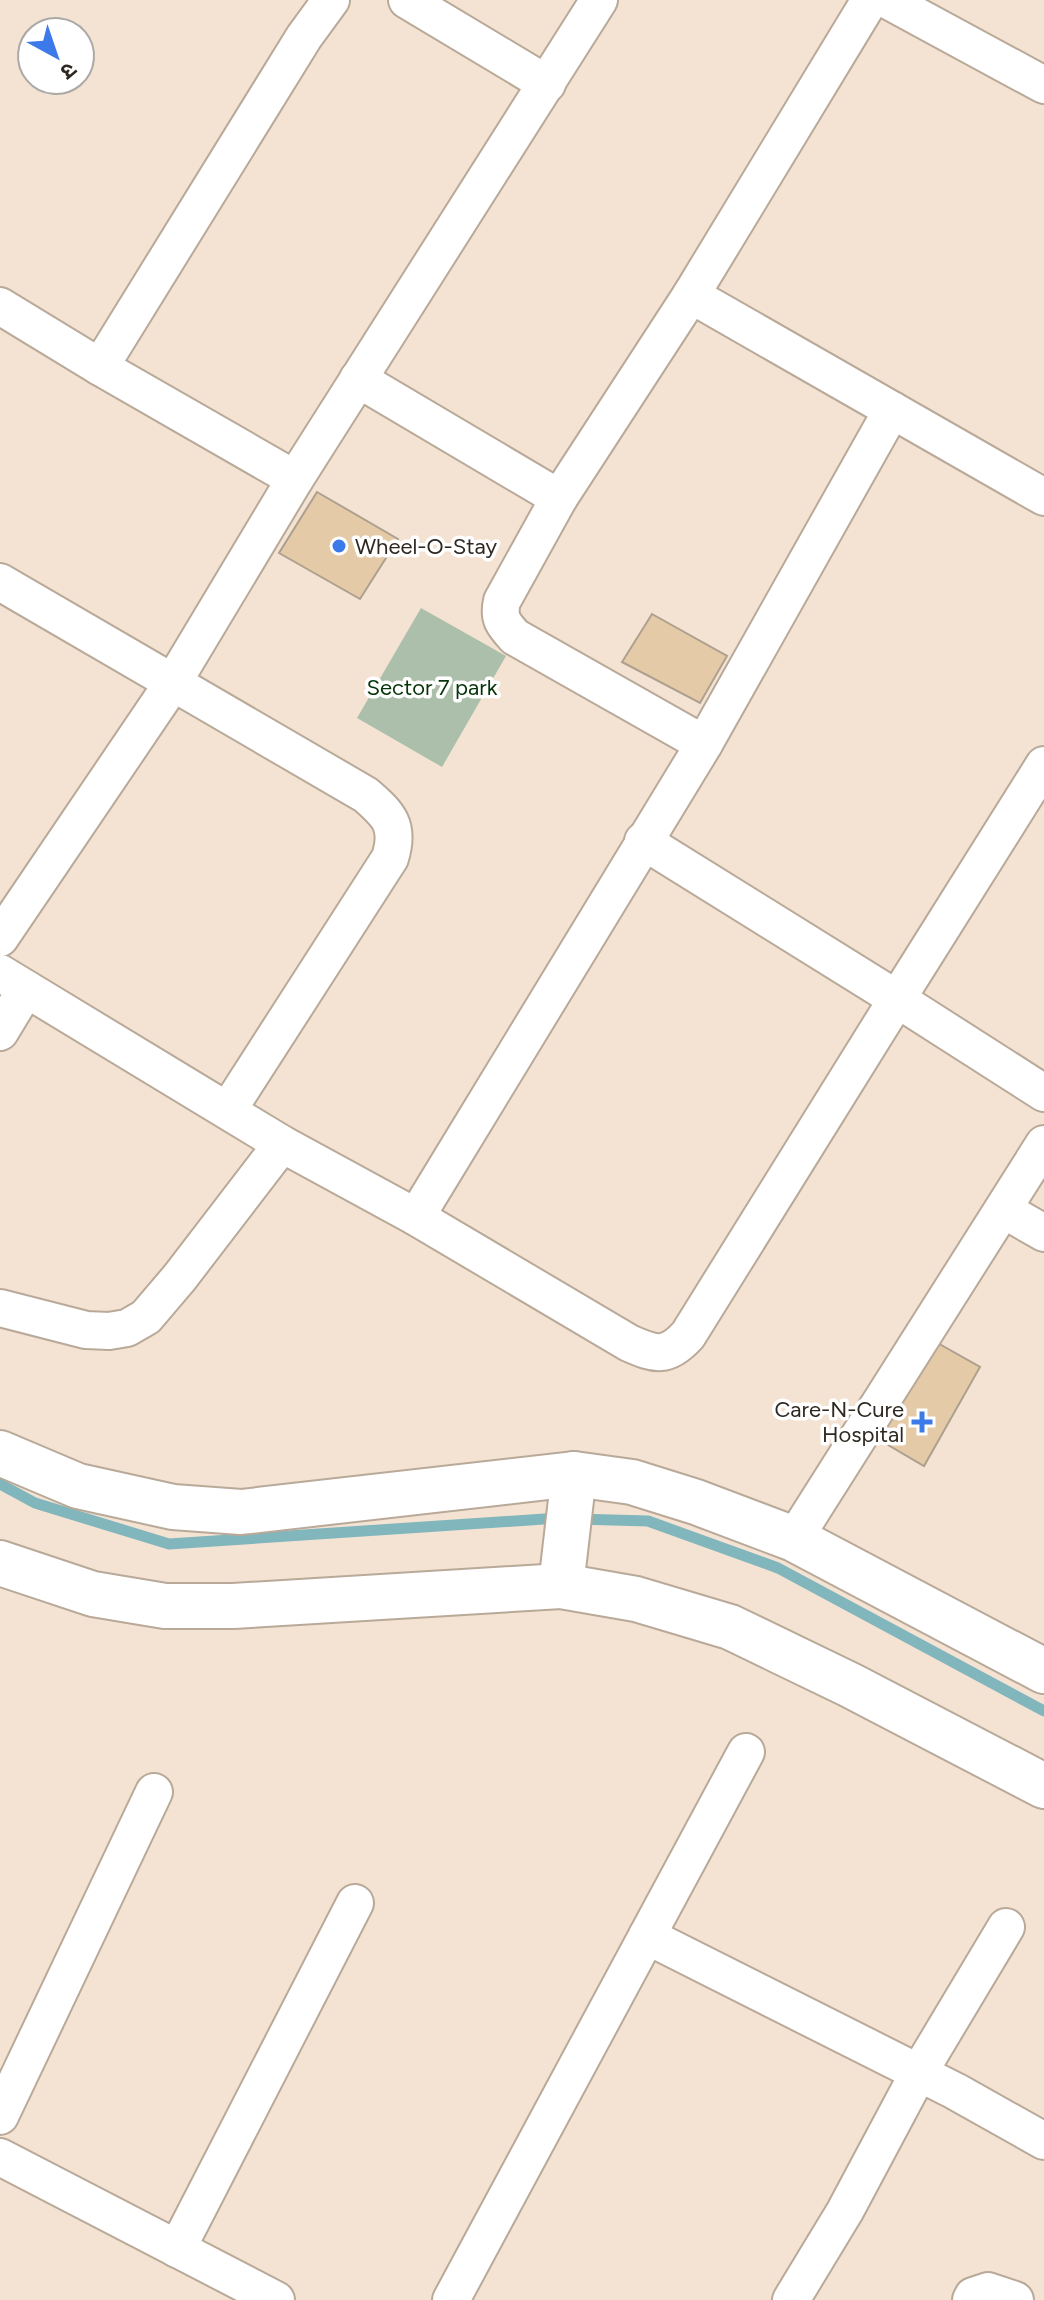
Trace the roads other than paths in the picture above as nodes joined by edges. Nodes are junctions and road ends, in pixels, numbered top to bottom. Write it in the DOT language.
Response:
graph roads {
  1 [pos="331,0"];
  2 [pos="407,0"];
  3 [pos="599,0"];
  4 [pos="870,0"];
  5 [pos="887,0"];
  6 [pos="547,84"];
  7 [pos="1044,85"];
  8 [pos="691,295"];
  9 [pos="0,306"];
  10 [pos="100,367"];
  11 [pos="358,379"];
  12 [pos="892,410"];
  13 [pos="295,479"];
  14 [pos="1044,497"];
  15 [pos="559,498"];
  16 [pos="0,582"];
  17 [pos="172,684"];
  18 [pos="704,744"];
  19 [pos="1040,781"];
  20 [pos="643,841"];
  21 [pos="0,938"];
  22 [pos="13,981"];
  23 [pos="897,999"];
  24 [pos="0,1032"];
  25 [pos="1044,1093"];
  26 [pos="228,1110"];
  27 [pos="282,1144"];
  28 [pos="1044,1144"];
  29 [pos="1004,1210"];
  30 [pos="416,1217"];
  31 [pos="1044,1233"];
  32 [pos="0,1308"];
  33 [pos="0,1453"];
  34 [pos="573,1490"];
  35 [pos="794,1539"];
  36 [pos="0,1563"];
  37 [pos="563,1575"];
  38 [pos="1044,1671"];
  39 [pos="746,1752"];
  40 [pos="1044,1786"];
  41 [pos="154,1792"];
  42 [pos="355,1903"];
  43 [pos="1006,1927"];
  44 [pos="647,1936"];
  45 [pos="918,2074"];
  46 [pos="0,2116"];
  47 [pos="1044,2141"];
  48 [pos="0,2157"];
  49 [pos="177,2249"];
  50 [pos="276,2300"];
  51 [pos="451,2300"];
  52 [pos="791,2300"];
  53 [pos="971,2300"];
  54 [pos="1015,2300"];
  1 -- 10 [label="street"];
  2 -- 6 [label="street"];
  3 -- 6 [label="street"];
  4 -- 8 [label="street"];
  5 -- 7 [label="street"];
  6 -- 11 [label="street"];
  8 -- 12 [label="street"];
  8 -- 15 [label="street"];
  9 -- 10 [label="street"];
  10 -- 13 [label="street"];
  11 -- 13 [label="street"];
  11 -- 15 [label="street"];
  12 -- 14 [label="street"];
  12 -- 18 [label="street"];
  13 -- 17 [label="street"];
  15 -- 18 [label="street"];
  16 -- 17 [label="street"];
  17 -- 21 [label="street"];
  17 -- 26 [label="street"];
  18 -- 20 [label="street"];
  19 -- 23 [label="street"];
  20 -- 23 [label="street"];
  20 -- 30 [label="street"];
  22 -- 24 [label="street"];
  22 -- 26 [label="street"];
  23 -- 25 [label="street"];
  23 -- 30 [label="street"];
  26 -- 27 [label="street"];
  27 -- 30 [label="street"];
  27 -- 32 [label="street"];
  28 -- 29 [label="street"];
  29 -- 31 [label="street"];
  29 -- 35 [label="street"];
  33 -- 34 [label="main road"];
  34 -- 35 [label="main road"];
  34 -- 37 [label="main road"];
  35 -- 38 [label="main road"];
  36 -- 37 [label="main road"];
  37 -- 40 [label="main road"];
  39 -- 44 [label="street"];
  41 -- 46 [label="street"];
  42 -- 49 [label="street"];
  43 -- 45 [label="street"];
  44 -- 45 [label="street"];
  44 -- 51 [label="street"];
  45 -- 47 [label="street"];
  45 -- 52 [label="street"];
  48 -- 49 [label="street"];
  49 -- 50 [label="street"];
  53 -- 54 [label="street"];
}
